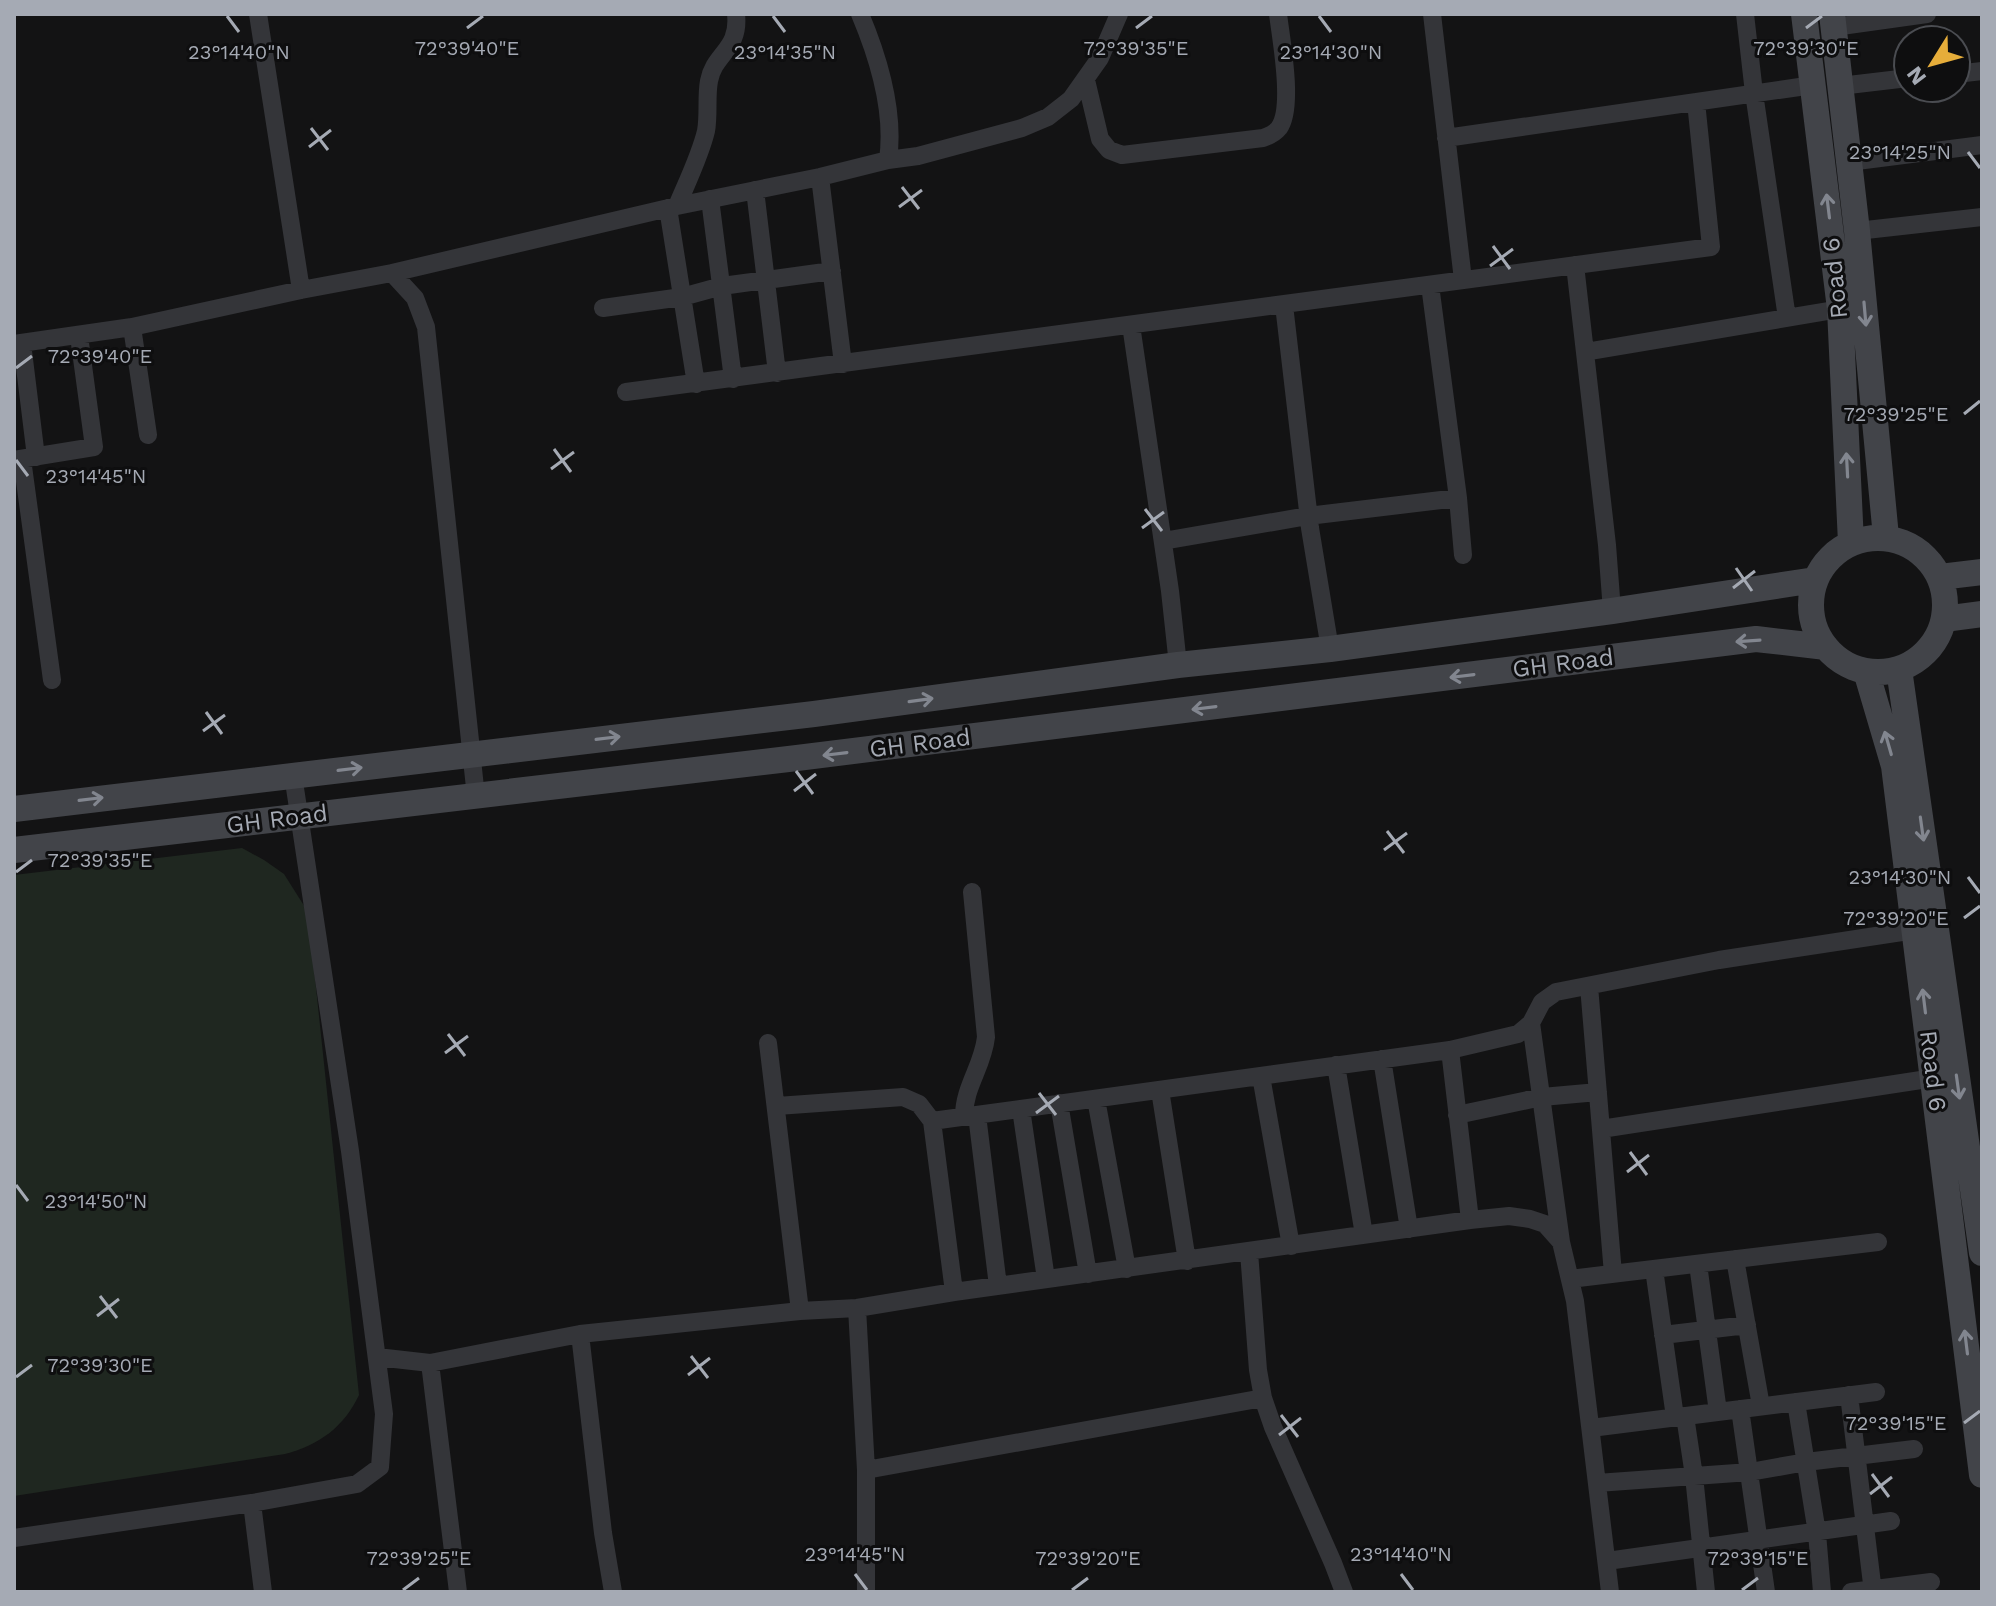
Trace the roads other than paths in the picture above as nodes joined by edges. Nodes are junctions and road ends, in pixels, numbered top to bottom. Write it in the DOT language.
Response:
graph roads {
  1 [pos="258,14"];
  2 [pos="736,14"];
  3 [pos="860,14"];
  4 [pos="1119,14"];
  5 [pos="1278,14"];
  6 [pos="1432,14"];
  7 [pos="1745,14"];
  8 [pos="1804,14"];
  9 [pos="1927,14"];
  10 [pos="1833,20"];
  11 [pos="1086,80"];
  12 [pos="1892,80"];
  13 [pos="1813,85"];
  14 [pos="1840,86"];
  15 [pos="1754,93"];
  16 [pos="1696,102"];
  17 [pos="1446,138"];
  18 [pos="1982,145"];
  19 [pos="888,160"];
  20 [pos="1849,162"];
  21 [pos="820,177"];
  22 [pos="755,190"];
  23 [pos="710,199"];
  24 [pos="672,207"];
  25 [pos="1982,217"];
  26 [pos="1857,231"];
  27 [pos="1575,265"];
  28 [pos="832,271"];
  29 [pos="392,273"];
  30 [pos="766,279"];
  31 [pos="1463,280"];
  32 [pos="1430,285"];
  33 [pos="722,286"];
  34 [pos="301,290"];
  35 [pos="682,297"];
  36 [pos="1284,305"];
  37 [pos="603,308"];
  38 [pos="1840,309"];
  39 [pos="1787,318"];
  40 [pos="1131,325"];
  41 [pos="132,327"];
  42 [pos="79,336"];
  43 [pos="18,344"];
  44 [pos="1585,352"];
  45 [pos="843,364"];
  46 [pos="777,373"];
  47 [pos="733,379"];
  48 [pos="696,384"];
  49 [pos="626,392"];
  50 [pos="148,435"];
  51 [pos="24,459"];
  52 [pos="1458,498"];
  53 [pos="1308,516"];
  54 [pos="1886,537"];
  55 [pos="1163,541"];
  56 [pos="1851,543"];
  57 [pos="1463,555"];
  58 [pos="1982,572"];
  59 [pos="1940,577"];
  60 [pos="1815,580"];
  61 [pos="1612,611"];
  62 [pos="1982,614"];
  63 [pos="1944,619"];
  64 [pos="1826,647"];
  65 [pos="1330,649"];
  66 [pos="1178,665"];
  67 [pos="1899,669"];
  68 [pos="1866,671"];
  69 [pos="52,680"];
  70 [pos="471,754"];
  71 [pos="293,775"];
  72 [pos="476,797"];
  73 [pos="14,809"];
  74 [pos="300,817"];
  75 [pos="14,850"];
  76 [pos="972,892"];
  77 [pos="1915,930"];
  78 [pos="1589,986"];
  79 [pos="1531,1023"];
  80 [pos="768,1043"];
  81 [pos="1450,1050"];
  82 [pos="1382,1059"];
  83 [pos="1336,1065"];
  84 [pos="1261,1076"];
  85 [pos="1934,1078"];
  86 [pos="1160,1090"];
  87 [pos="1598,1092"];
  88 [pos="1542,1097"];
  89 [pos="1096,1099"];
  90 [pos="1059,1103"];
  91 [pos="777,1106"];
  92 [pos="1021,1109"];
  93 [pos="1457,1115"];
  94 [pos="971,1116"];
  95 [pos="932,1121"];
  96 [pos="1601,1129"];
  97 [pos="1470,1220"];
  98 [pos="1409,1229"];
  99 [pos="1364,1235"];
  100 [pos="1561,1242"];
  101 [pos="1878,1242"];
  102 [pos="1291,1246"];
  103 [pos="1249,1252"];
  104 [pos="1982,1253"];
  105 [pos="1735,1259"];
  106 [pos="1187,1261"];
  107 [pos="1698,1264"];
  108 [pos="1127,1269"];
  109 [pos="1654,1269"];
  110 [pos="1088,1274"];
  111 [pos="1613,1274"];
  112 [pos="1046,1279"];
  113 [pos="1570,1279"];
  114 [pos="998,1286"];
  115 [pos="954,1292"];
  116 [pos="857,1308"];
  117 [pos="800,1311"];
  118 [pos="1747,1325"];
  119 [pos="1708,1330"];
  120 [pos="580,1334"];
  121 [pos="1663,1335"];
  122 [pos="377,1357"];
  123 [pos="430,1363"];
  124 [pos="1876,1392"];
  125 [pos="1849,1395"];
  126 [pos="1263,1398"];
  127 [pos="1796,1402"];
  128 [pos="1761,1406"];
  129 [pos="1740,1409"];
  130 [pos="1718,1412"];
  131 [pos="1680,1417"];
  132 [pos="1591,1428"];
  133 [pos="1914,1449"];
  134 [pos="1856,1457"];
  135 [pos="1806,1462"];
  136 [pos="866,1470"];
  137 [pos="1750,1472"];
  138 [pos="1982,1475"];
  139 [pos="1694,1476"];
  140 [pos="1597,1483"];
  141 [pos="252,1503"];
  142 [pos="1891,1521"];
  143 [pos="1865,1526"];
  144 [pos="1817,1533"];
  145 [pos="14,1538"];
  146 [pos="1760,1540"];
  147 [pos="1701,1549"];
  148 [pos="1607,1561"];
  149 [pos="1931,1582"];
  150 [pos="1873,1591"];
  151 [pos="263,1592"];
  152 [pos="458,1592"];
  153 [pos="613,1592"];
  154 [pos="866,1592"];
  155 [pos="1344,1592"];
  156 [pos="1610,1592"];
  157 [pos="1706,1592"];
  158 [pos="1766,1592"];
  159 [pos="1822,1592"];
  160 [pos="1851,1592"];
  1 -- 34 [label="street"];
  2 -- 24 [label="street"];
  3 -- 19 [label="street"];
  4 -- 11 [label="street"];
  5 -- 11 [label="street"];
  6 -- 17 [label="street"];
  7 -- 15 [label="street"];
  8 -- 13 [label="main road, Road 6"];
  9 -- 10 [label="street"];
  10 -- 14 [label="main road, Road 6"];
  11 -- 19 [label="street"];
  12 -- 14 [label="street"];
  13 -- 15 [label="street"];
  38 -- 13 [label="main road, Road 6, one-way"];
  14 -- 20 [label="main road, Road 6"];
  15 -- 16 [label="street"];
  15 -- 39 [label="street"];
  16 -- 17 [label="street"];
  16 -- 27 [label="street"];
  17 -- 31 [label="street"];
  18 -- 20 [label="street"];
  19 -- 21 [label="street"];
  20 -- 26 [label="main road, Road 6"];
  21 -- 22 [label="street"];
  21 -- 28 [label="street"];
  22 -- 23 [label="street"];
  22 -- 30 [label="street"];
  23 -- 24 [label="street"];
  23 -- 33 [label="street"];
  24 -- 29 [label="street"];
  24 -- 35 [label="street"];
  25 -- 26 [label="street"];
  26 -- 54 [label="main road, Road 6, one-way"];
  27 -- 31 [label="street"];
  27 -- 44 [label="street"];
  28 -- 30 [label="street"];
  28 -- 45 [label="street"];
  29 -- 34 [label="street"];
  29 -- 70 [label="street"];
  30 -- 33 [label="street"];
  30 -- 46 [label="street"];
  31 -- 32 [label="street"];
  32 -- 36 [label="street"];
  32 -- 52 [label="street"];
  33 -- 35 [label="street"];
  33 -- 47 [label="street"];
  34 -- 41 [label="street"];
  35 -- 37 [label="street"];
  35 -- 48 [label="street"];
  36 -- 40 [label="street"];
  36 -- 53 [label="street"];
  38 -- 39 [label="street"];
  56 -- 38 [label="main road, Road 6, one-way"];
  39 -- 44 [label="street"];
  40 -- 45 [label="street"];
  40 -- 55 [label="street"];
  41 -- 42 [label="street"];
  41 -- 50 [label="street"];
  42 -- 43 [label="street"];
  42 -- 51 [label="street"];
  43 -- 51 [label="street"];
  44 -- 61 [label="street"];
  45 -- 46 [label="street"];
  46 -- 47 [label="street"];
  47 -- 48 [label="street"];
  48 -- 49 [label="street"];
  51 -- 69 [label="street"];
  52 -- 53 [label="street"];
  52 -- 57 [label="street"];
  53 -- 55 [label="street"];
  53 -- 65 [label="street"];
  54 -- 56 [label="main road"];
  54 -- 59 [label="main road"];
  55 -- 66 [label="street"];
  56 -- 60 [label="main road"];
  58 -- 59 [label="main road"];
  59 -- 63 [label="main road"];
  60 -- 61 [label="main road, GH Road"];
  60 -- 64 [label="main road"];
  61 -- 65 [label="main road, GH Road"];
  62 -- 63 [label="main road"];
  63 -- 67 [label="main road"];
  64 -- 68 [label="main road"];
  64 -- 72 [label="main road, GH Road, one-way"];
  65 -- 66 [label="main road, GH Road"];
  70 -- 66 [label="main road, GH Road, one-way"];
  67 -- 68 [label="main road"];
  67 -- 104 [label="main road, Road 6, one-way"];
  77 -- 68 [label="main road, Road 6, one-way"];
  71 -- 70 [label="main road, GH Road, one-way"];
  70 -- 72 [label="street"];
  73 -- 71 [label="main road, GH Road, one-way"];
  71 -- 74 [label="street"];
  72 -- 74 [label="main road, GH Road"];
  74 -- 75 [label="main road, GH Road"];
  74 -- 122 [label="street"];
  76 -- 94 [label="street"];
  77 -- 78 [label="street"];
  85 -- 77 [label="main road, Road 6, one-way"];
  78 -- 79 [label="street"];
  78 -- 87 [label="street"];
  79 -- 81 [label="street"];
  79 -- 88 [label="street"];
  80 -- 91 [label="street"];
  81 -- 82 [label="street"];
  81 -- 93 [label="street"];
  82 -- 83 [label="street"];
  82 -- 98 [label="street"];
  83 -- 84 [label="street"];
  83 -- 99 [label="street"];
  84 -- 86 [label="street"];
  84 -- 102 [label="street"];
  85 -- 96 [label="street"];
  138 -- 85 [label="main road, Road 6, one-way"];
  86 -- 89 [label="street"];
  86 -- 106 [label="street"];
  87 -- 88 [label="street"];
  87 -- 96 [label="street"];
  88 -- 93 [label="street"];
  88 -- 100 [label="street"];
  89 -- 90 [label="street"];
  89 -- 108 [label="street"];
  90 -- 92 [label="street"];
  90 -- 110 [label="street"];
  91 -- 95 [label="street"];
  91 -- 117 [label="street"];
  92 -- 94 [label="street"];
  92 -- 112 [label="street"];
  93 -- 97 [label="street"];
  94 -- 95 [label="street"];
  94 -- 114 [label="street"];
  95 -- 115 [label="street"];
  96 -- 111 [label="street"];
  97 -- 98 [label="street"];
  97 -- 100 [label="street"];
  98 -- 99 [label="street"];
  99 -- 102 [label="street"];
  100 -- 113 [label="street"];
  101 -- 105 [label="street"];
  102 -- 103 [label="street"];
  103 -- 106 [label="street"];
  103 -- 126 [label="street"];
  105 -- 107 [label="street"];
  105 -- 118 [label="street"];
  106 -- 108 [label="street"];
  107 -- 109 [label="street"];
  107 -- 119 [label="street"];
  108 -- 110 [label="street"];
  109 -- 111 [label="street"];
  109 -- 121 [label="street"];
  110 -- 112 [label="street"];
  111 -- 113 [label="street"];
  112 -- 114 [label="street"];
  113 -- 132 [label="street"];
  114 -- 115 [label="street"];
  115 -- 116 [label="street"];
  116 -- 117 [label="street"];
  116 -- 136 [label="street"];
  117 -- 120 [label="street"];
  118 -- 119 [label="street"];
  118 -- 128 [label="street"];
  119 -- 121 [label="street"];
  119 -- 130 [label="street"];
  120 -- 123 [label="street"];
  120 -- 153 [label="street"];
  121 -- 131 [label="street"];
  122 -- 123 [label="street"];
  122 -- 141 [label="street"];
  123 -- 152 [label="street"];
  124 -- 125 [label="street"];
  125 -- 127 [label="street"];
  125 -- 134 [label="street"];
  126 -- 136 [label="street"];
  126 -- 155 [label="street"];
  127 -- 128 [label="street"];
  127 -- 135 [label="street"];
  128 -- 129 [label="street"];
  129 -- 130 [label="street"];
  129 -- 137 [label="street"];
  130 -- 131 [label="street"];
  131 -- 132 [label="street"];
  131 -- 139 [label="street"];
  132 -- 140 [label="street"];
  133 -- 134 [label="street"];
  134 -- 135 [label="street"];
  134 -- 143 [label="street"];
  135 -- 137 [label="street"];
  135 -- 144 [label="street"];
  136 -- 154 [label="street"];
  137 -- 139 [label="street"];
  137 -- 146 [label="street"];
  139 -- 140 [label="street"];
  139 -- 147 [label="street"];
  140 -- 148 [label="street"];
  141 -- 145 [label="street"];
  141 -- 151 [label="street"];
  142 -- 143 [label="street"];
  143 -- 144 [label="street"];
  143 -- 150 [label="street"];
  144 -- 146 [label="street"];
  144 -- 159 [label="street"];
  146 -- 147 [label="street"];
  146 -- 158 [label="street"];
  147 -- 148 [label="street"];
  147 -- 157 [label="street"];
  148 -- 156 [label="street"];
  149 -- 150 [label="street"];
  150 -- 160 [label="street"];
}
